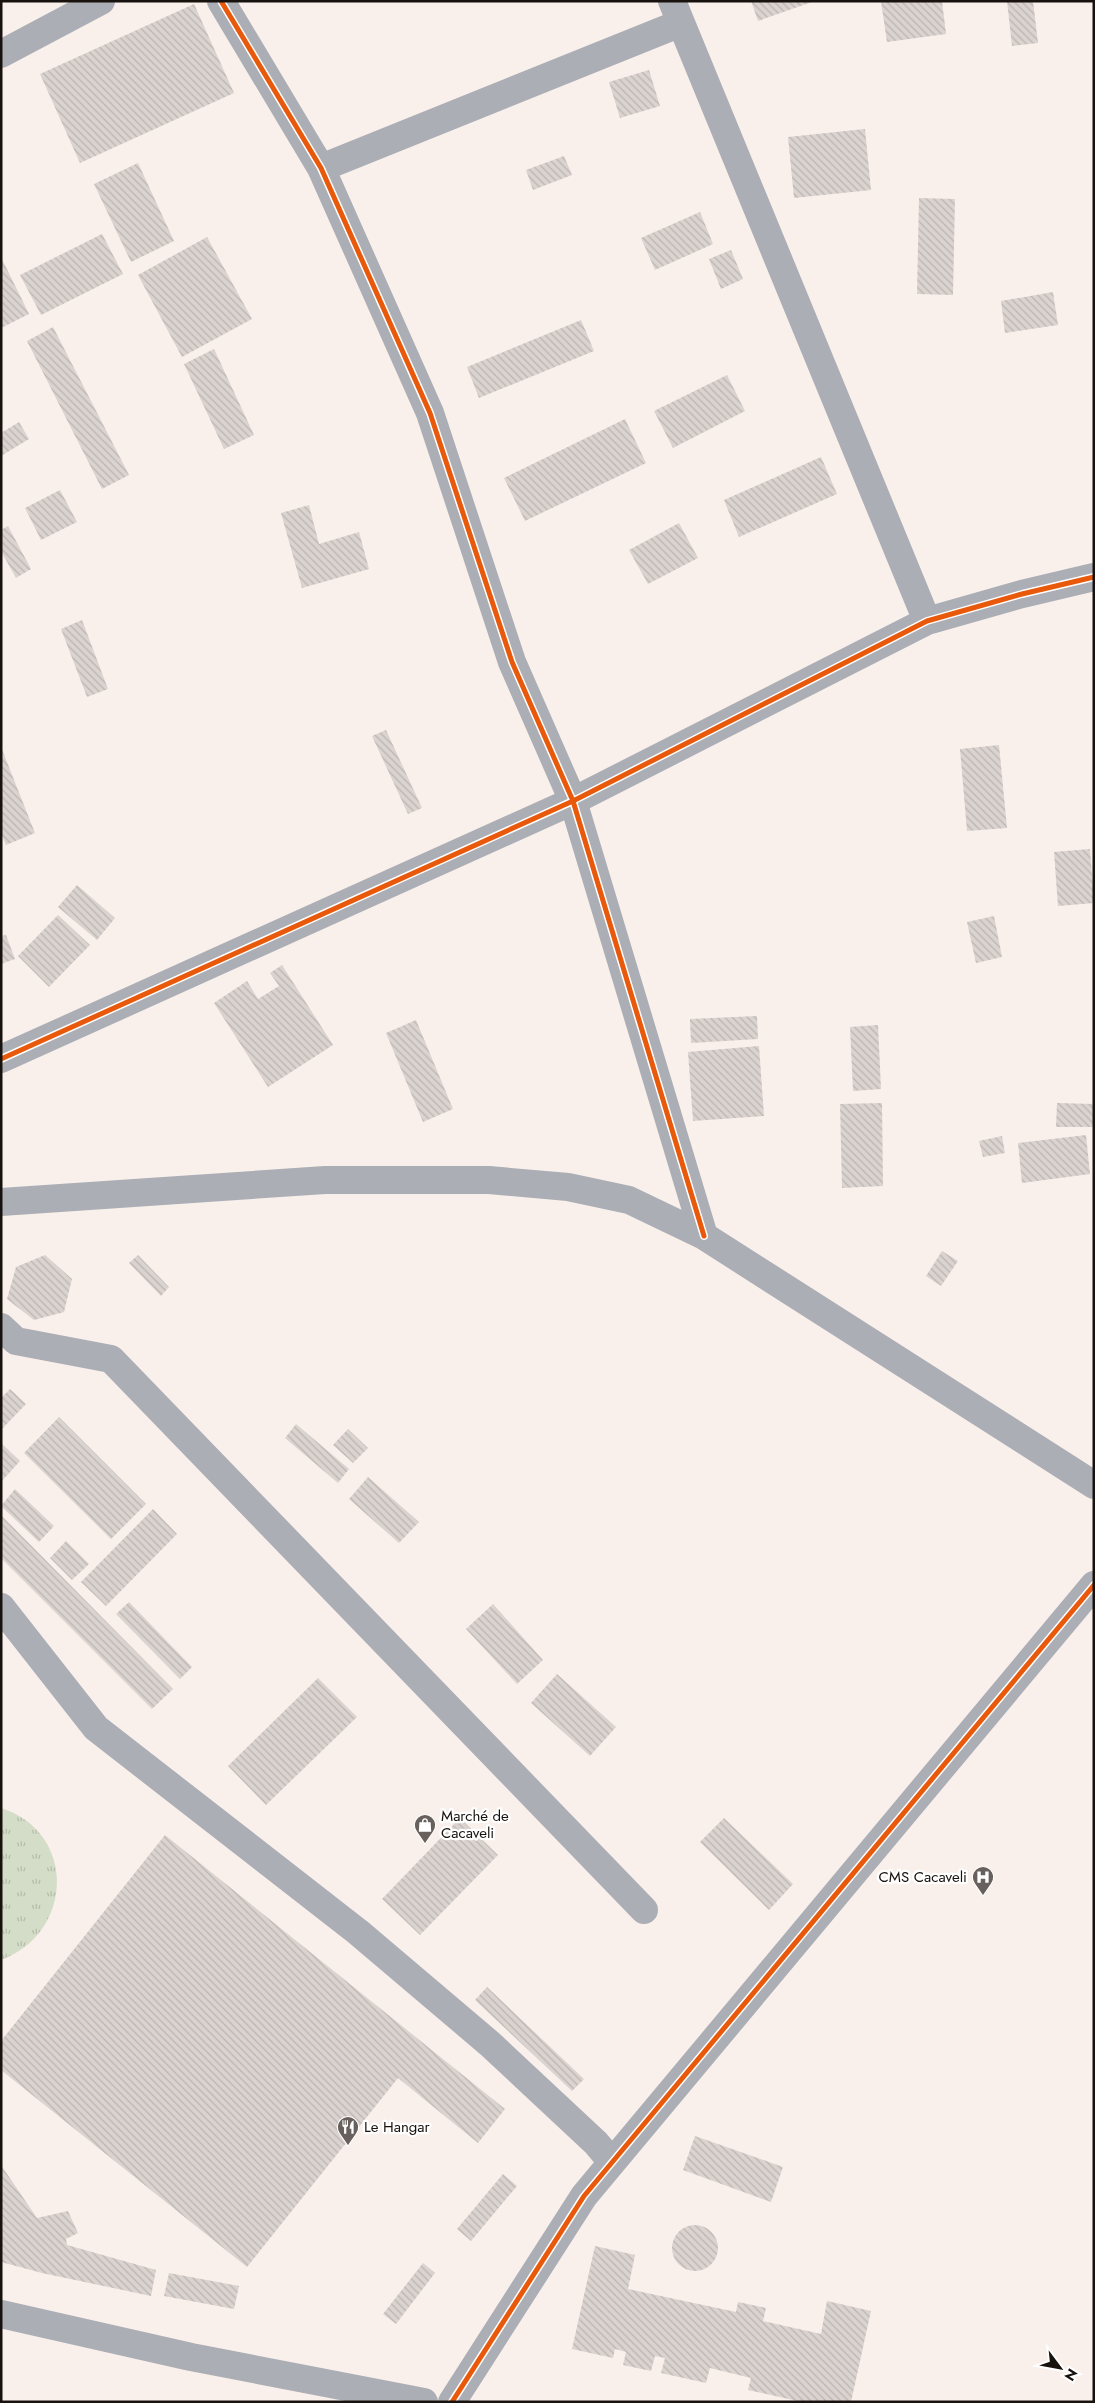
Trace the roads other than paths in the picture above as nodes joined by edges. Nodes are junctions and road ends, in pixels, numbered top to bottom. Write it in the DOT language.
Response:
graph roads {
  1 [pos="101,1"];
  2 [pos="220,1"];
  3 [pos="676,12"];
  4 [pos="1,54"];
  5 [pos="321,168"];
  6 [pos="1094,577"];
  7 [pos="927,621"];
  8 [pos="573,801"];
  9 [pos="1,1059"];
  10 [pos="1,1202"];
  11 [pos="704,1236"];
  12 [pos="1,1327"];
  13 [pos="1094,1485"];
  14 [pos="1094,1585"];
  15 [pos="1,1607"];
  16 [pos="644,1910"];
  17 [pos="611,2161"];
  18 [pos="1,2314"];
  19 [pos="424,2402"];
  20 [pos="452,2402"];
  1 -- 4 [label="street"];
  2 -- 5 [label="street"];
  3 -- 5 [label="street"];
  3 -- 7 [label="street"];
  5 -- 8 [label="street"];
  6 -- 7 [label="street"];
  7 -- 8 [label="street"];
  8 -- 9 [label="street"];
  8 -- 11 [label="street"];
  10 -- 11 [label="street"];
  11 -- 13 [label="street"];
  12 -- 16 [label="street"];
  14 -- 17 [label="street"];
  15 -- 17 [label="street"];
  17 -- 20 [label="street"];
  18 -- 19 [label="street"];
}
